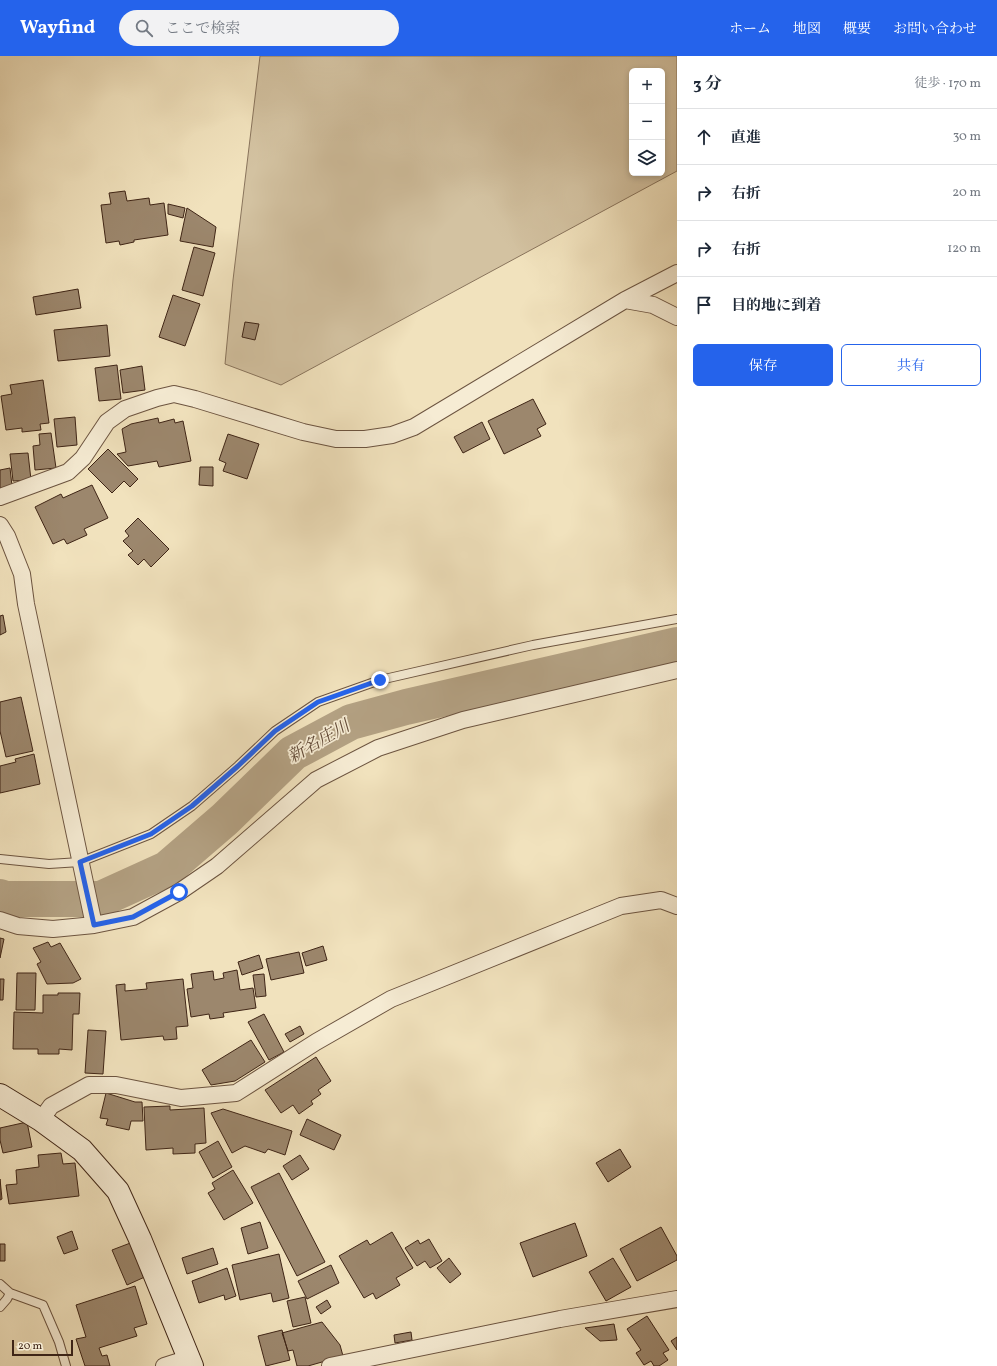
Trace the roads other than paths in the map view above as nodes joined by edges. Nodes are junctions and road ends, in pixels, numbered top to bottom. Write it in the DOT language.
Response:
graph roads {
  1 [pos="677,273"];
  2 [pos="625,300"];
  3 [pos="677,317"];
  4 [pos="0,497"];
  5 [pos="0,524"];
  6 [pos="677,619"];
  7 [pos="677,670"];
  8 [pos="0,860"];
  9 [pos="80,863"];
  10 [pos="677,906"];
  11 [pos="0,920"];
  12 [pos="93,922"];
  13 [pos="0,1095"];
  14 [pos="42,1120"];
  15 [pos="0,1284"];
  16 [pos="10,1293"];
  17 [pos="677,1299"];
  18 [pos="0,1307"];
  19 [pos="190,1362"];
  20 [pos="66,1366"];
  21 [pos="164,1366"];
  22 [pos="330,1366"];
  1 -- 2 [label="street"];
  2 -- 3 [label="street"];
  2 -- 4 [label="street"];
  5 -- 9 [label="street"];
  6 -- 9 [label="lane"];
  7 -- 12 [label="street"];
  8 -- 9 [label="lane"];
  9 -- 12 [label="street"];
  10 -- 14 [label="street"];
  11 -- 12 [label="street"];
  13 -- 14 [label="street"];
  14 -- 19 [label="street"];
  15 -- 16 [label="lane"];
  16 -- 18 [label="lane"];
  16 -- 20 [label="lane"];
  17 -- 22 [label="street"];
  19 -- 21 [label="street"];
}
